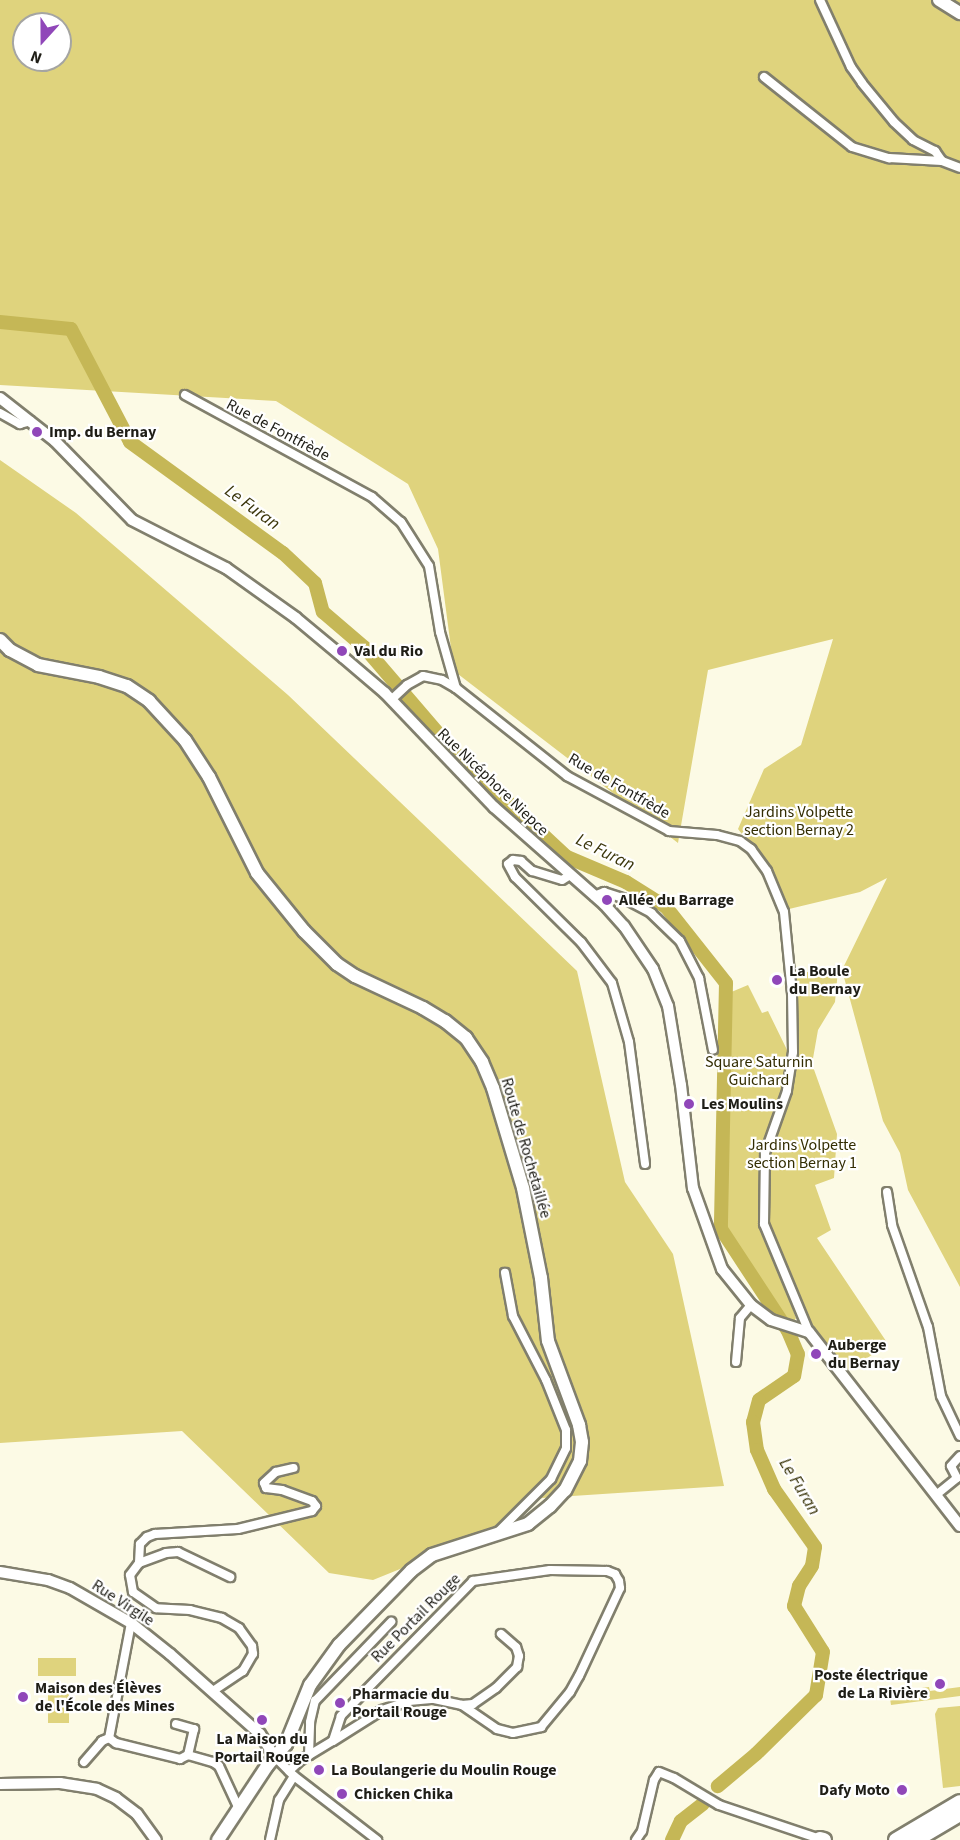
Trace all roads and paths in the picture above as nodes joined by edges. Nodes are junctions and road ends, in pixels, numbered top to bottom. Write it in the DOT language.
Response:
graph roads {
  1 [pos="820,0"];
  2 [pos="939,0"];
  3 [pos="960,13"];
  4 [pos="764,77"];
  5 [pos="942,160"];
  6 [pos="960,168"];
  7 [pos="185,395"];
  8 [pos="0,398"];
  9 [pos="0,413"];
  10 [pos="31,421"];
  11 [pos="0,640"];
  12 [pos="456,688"];
  13 [pos="393,698"];
  14 [pos="570,875"];
  15 [pos="594,896"];
  16 [pos="713,1050"];
  17 [pos="645,1164"];
  18 [pos="887,1192"];
  19 [pos="505,1273"];
  20 [pos="751,1305"];
  21 [pos="809,1332"];
  22 [pos="736,1362"];
  23 [pos="960,1436"];
  24 [pos="960,1455"];
  25 [pos="294,1468"];
  26 [pos="936,1496"];
  27 [pos="960,1526"];
  28 [pos="494,1536"];
  29 [pos="139,1563"];
  30 [pos="0,1572"];
  31 [pos="230,1577"];
  32 [pos="391,1622"];
  33 [pos="131,1623"];
  34 [pos="501,1634"];
  35 [pos="213,1691"];
  36 [pos="462,1705"];
  37 [pos="176,1724"];
  38 [pos="110,1738"];
  39 [pos="333,1741"];
  40 [pos="188,1755"];
  41 [pos="309,1755"];
  42 [pos="275,1757"];
  43 [pos="84,1762"];
  44 [pos="292,1773"];
  45 [pos="0,1784"];
  46 [pos="960,1802"];
  47 [pos="239,1809"];
  48 [pos="960,1814"];
  49 [pos="156,1840"];
  50 [pos="218,1840"];
  51 [pos="270,1840"];
  52 [pos="377,1840"];
  53 [pos="636,1840"];
  54 [pos="822,1840"];
  55 [pos="896,1840"];
  56 [pos="916,1840"];
  1 -- 5 [label="street"];
  2 -- 3 [label="main road"];
  4 -- 5 [label="street"];
  5 -- 6 [label="street"];
  7 -- 12 [label="street, Rue de Fontfrède"];
  8 -- 10 [label="street, Rue Nicéphore Niepce"];
  9 -- 10 [label="street"];
  10 -- 13 [label="street, Rue Nicéphore Niepce"];
  11 -- 28 [label="main road, Route de Rochetaillée"];
  12 -- 13 [label="street"];
  12 -- 21 [label="street, Rue de Fontfrède"];
  13 -- 14 [label="street, Rue Nicéphore Niepce"];
  14 -- 15 [label="street, Rue Nicéphore Niepce"];
  14 -- 17 [label="street"];
  15 -- 16 [label="street"];
  15 -- 20 [label="street, Rue Nicéphore Niepce"];
  18 -- 23 [label="street"];
  19 -- 28 [label="street"];
  20 -- 21 [label="street, Rue Nicéphore Niepce"];
  20 -- 22 [label="street"];
  21 -- 26 [label="street"];
  24 -- 26 [label="street"];
  25 -- 29 [label="street"];
  26 -- 27 [label="street"];
  28 -- 42 [label="main road, Route de Rochetaillée"];
  29 -- 31 [label="street"];
  29 -- 35 [label="street, Rue Virgile"];
  30 -- 33 [label="street, Rue Virgile"];
  32 -- 41 [label="street"];
  33 -- 35 [label="street, Rue Virgile"];
  33 -- 38 [label="street"];
  34 -- 36 [label="street"];
  35 -- 42 [label="street, Rue Virgile"];
  36 -- 39 [label="street, Rue Portail Rouge"];
  36 -- 39 [label="street, Rue Portail Rouge"];
  37 -- 40 [label="street"];
  38 -- 40 [label="street"];
  38 -- 43 [label="street"];
  39 -- 41 [label="street, Rue Portail Rouge"];
  40 -- 47 [label="street"];
  41 -- 44 [label="street, Rue Portail Rouge"];
  42 -- 44 [label="street"];
  42 -- 47 [label="main road, Route de Rochetaillée"];
  44 -- 51 [label="street, Rue Portail Rouge"];
  44 -- 52 [label="street"];
  45 -- 49 [label="street"];
  46 -- 55 [label="highway"];
  47 -- 50 [label="main road, Route de Rochetaillée"];
  48 -- 56 [label="highway"];
  53 -- 54 [label="street"];
}
